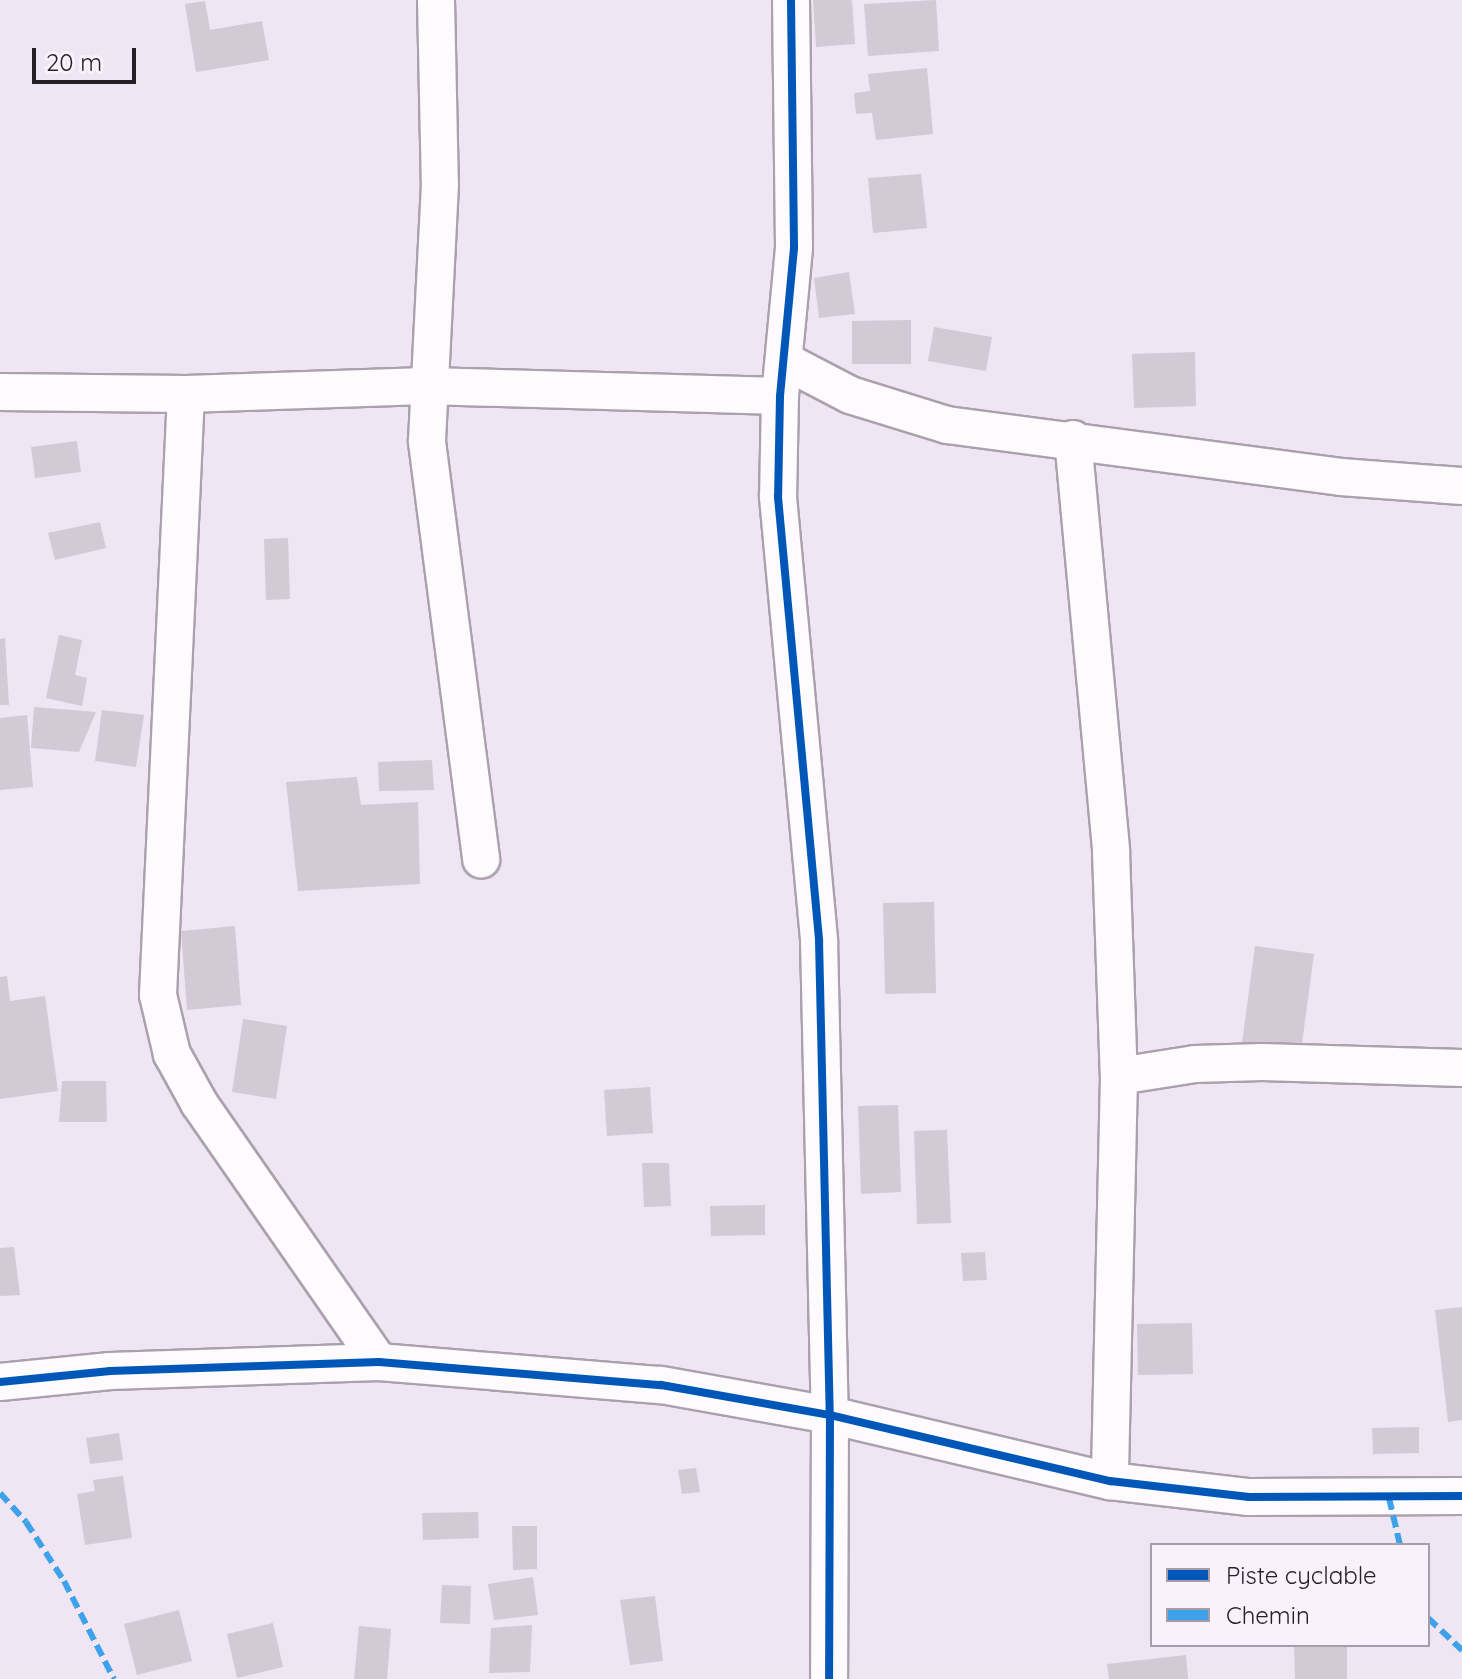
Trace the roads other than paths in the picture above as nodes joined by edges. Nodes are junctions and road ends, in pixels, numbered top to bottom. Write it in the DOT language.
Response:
graph roads {
  1 [pos="436,0"];
  2 [pos="791,0"];
  3 [pos="785,361"];
  4 [pos="426,386"];
  5 [pos="0,392"];
  6 [pos="186,394"];
  7 [pos="780,396"];
  8 [pos="1073,439"];
  9 [pos="1462,486"];
  10 [pos="481,860"];
  11 [pos="1462,1068"];
  12 [pos="1119,1076"];
  13 [pos="379,1362"];
  14 [pos="0,1382"];
  15 [pos="830,1415"];
  16 [pos="1110,1481"];
  17 [pos="1462,1496"];
  18 [pos="829,1679"];
  1 -- 4 [label="street"];
  2 -- 3 [label="street"];
  3 -- 7 [label="street"];
  3 -- 8 [label="street"];
  4 -- 6 [label="street"];
  4 -- 7 [label="street"];
  4 -- 10 [label="street"];
  5 -- 6 [label="street"];
  6 -- 13 [label="street"];
  7 -- 15 [label="street"];
  8 -- 9 [label="street"];
  8 -- 12 [label="street"];
  11 -- 12 [label="street"];
  12 -- 16 [label="street"];
  13 -- 14 [label="street"];
  13 -- 15 [label="street"];
  15 -- 16 [label="street"];
  15 -- 18 [label="street"];
  16 -- 17 [label="street"];
}
